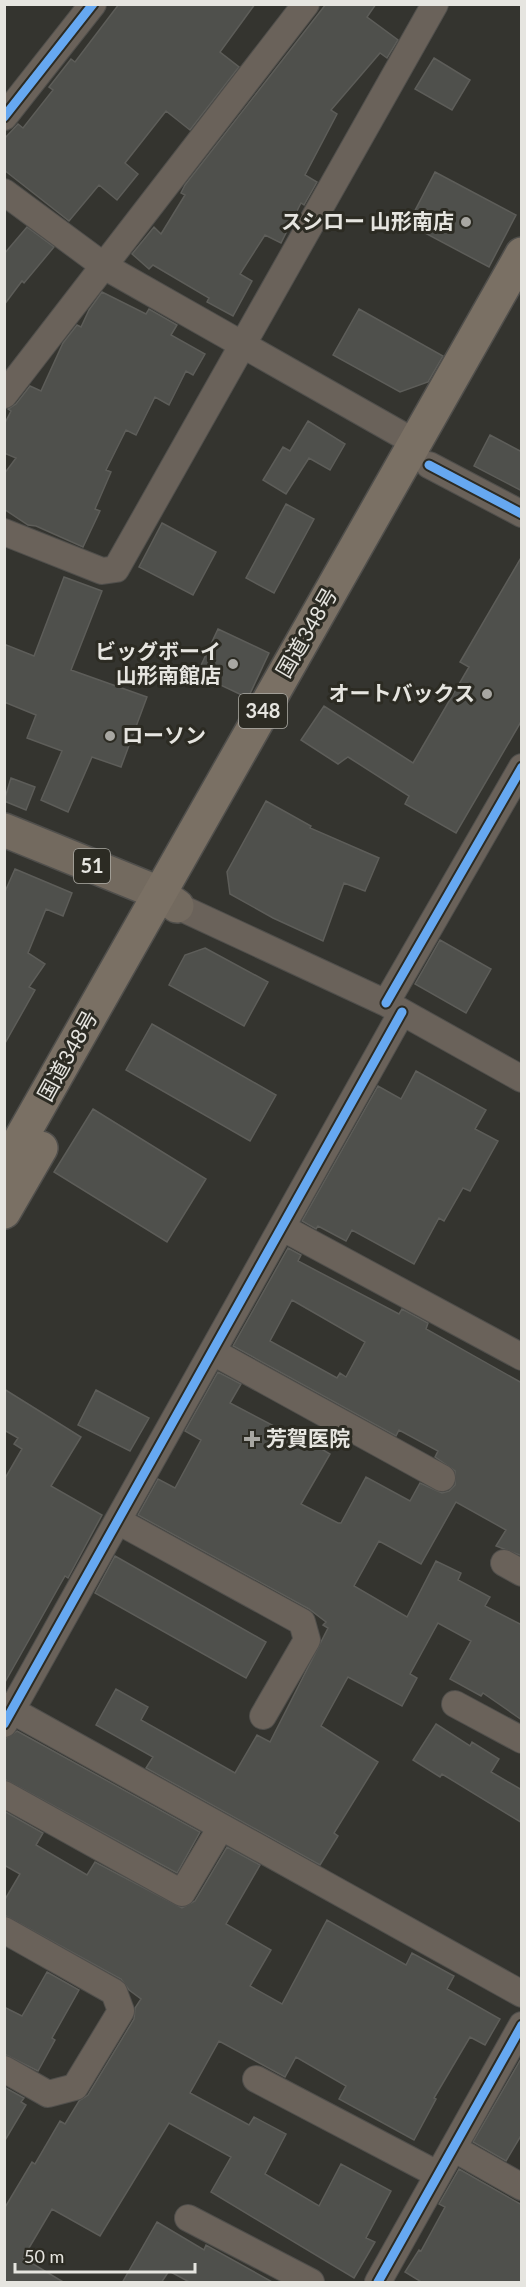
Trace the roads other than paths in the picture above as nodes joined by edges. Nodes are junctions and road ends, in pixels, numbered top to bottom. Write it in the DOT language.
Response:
graph roads {
  1 [pos="93,4"];
  2 [pos="306,4"];
  3 [pos="435,4"];
  4 [pos="4,117"];
  5 [pos="4,192"];
  6 [pos="522,254"];
  7 [pos="104,266"];
  8 [pos="522,298"];
  9 [pos="244,345"];
  10 [pos="4,395"];
  11 [pos="422,454"];
  12 [pos="522,514"];
  13 [pos="4,532"];
  14 [pos="522,767"];
  15 [pos="4,830"];
  16 [pos="168,899"];
  17 [pos="394,1007"];
  18 [pos="522,1079"];
  19 [pos="4,1168"];
  20 [pos="4,1212"];
  21 [pos="283,1228"];
  22 [pos="213,1352"];
  23 [pos="522,1356"];
  24 [pos="442,1478"];
  25 [pos="118,1521"];
  26 [pos="455,1704"];
  27 [pos="7,1714"];
  28 [pos="263,1716"];
  29 [pos="522,1740"];
  30 [pos="4,1794"];
  31 [pos="220,1827"];
  32 [pos="4,1930"];
  33 [pos="522,1994"];
  34 [pos="522,2025"];
  35 [pos="4,2069"];
  36 [pos="256,2079"];
  37 [pos="453,2148"];
  38 [pos="437,2174"];
  39 [pos="522,2187"];
  40 [pos="188,2218"];
  41 [pos="385,2280"];
  42 [pos="311,2283"];
  1 -- 4 [label="street"];
  2 -- 7 [label="street"];
  3 -- 9 [label="street"];
  5 -- 7 [label="street"];
  6 -- 11 [label="highway, 国道348号 / 348"];
  7 -- 9 [label="street"];
  7 -- 10 [label="street"];
  8 -- 11 [label="highway, 国道348号 / 348"];
  9 -- 11 [label="street"];
  9 -- 13 [label="street"];
  11 -- 12 [label="street"];
  11 -- 16 [label="highway, 国道348号 / 348"];
  14 -- 17 [label="street"];
  15 -- 16 [label="main road, 51"];
  16 -- 17 [label="street"];
  16 -- 19 [label="highway, 国道348号 / 348"];
  16 -- 20 [label="highway, 国道348号 / 348"];
  17 -- 18 [label="street"];
  17 -- 21 [label="street"];
  21 -- 22 [label="street"];
  21 -- 23 [label="street"];
  22 -- 24 [label="street"];
  22 -- 25 [label="street"];
  25 -- 27 [label="street"];
  25 -- 28 [label="street"];
  26 -- 29 [label="street"];
  27 -- 31 [label="street"];
  30 -- 31 [label="street"];
  31 -- 33 [label="street"];
  32 -- 35 [label="street"];
  34 -- 37 [label="street"];
  36 -- 38 [label="street"];
  37 -- 38 [label="street"];
  37 -- 39 [label="street"];
  38 -- 41 [label="street"];
  40 -- 42 [label="street"];
}
